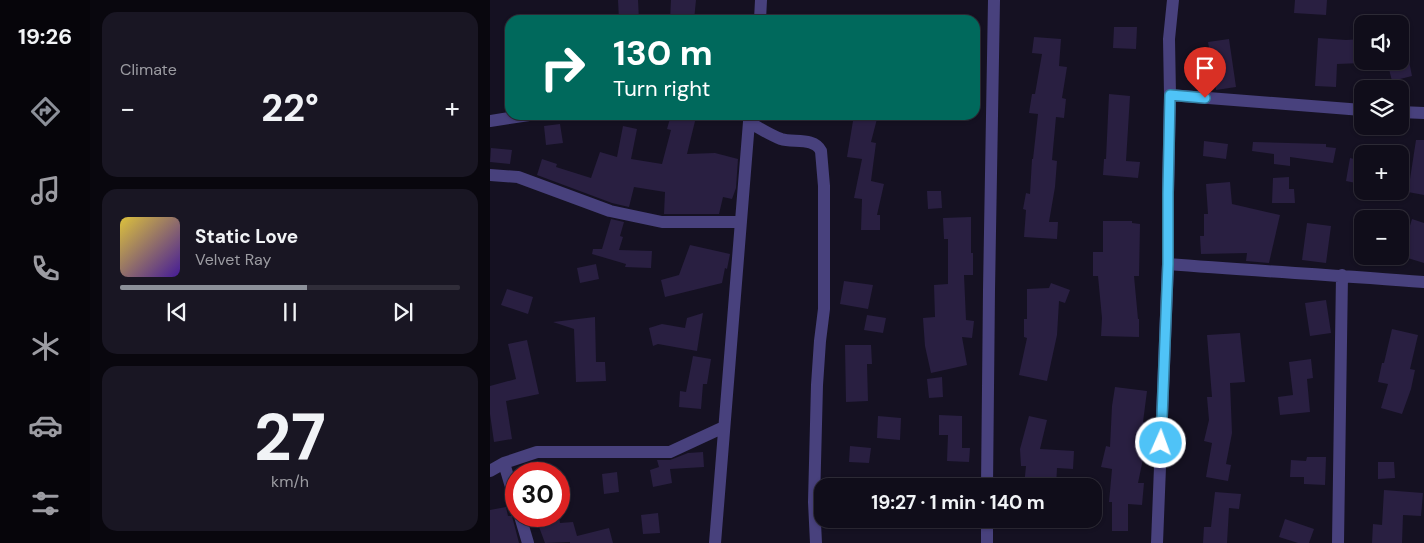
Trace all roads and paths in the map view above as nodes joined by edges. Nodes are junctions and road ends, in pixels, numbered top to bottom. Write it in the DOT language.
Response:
graph roads {
  1 [pos="761,0"];
  2 [pos="994,0"];
  3 [pos="1173,0"];
  4 [pos="760,15"];
  5 [pos="1170,95"];
  6 [pos="1354,109"];
  7 [pos="1409,112"];
  8 [pos="1424,113"];
  9 [pos="505,119"];
  10 [pos="750,120"];
  11 [pos="752,120"];
  12 [pos="490,121"];
  13 [pos="490,175"];
  14 [pos="741,222"];
  15 [pos="1168,264"];
  16 [pos="1342,275"];
  17 [pos="1424,282"];
  18 [pos="724,426"];
  19 [pos="504,463"];
  20 [pos="505,466"];
  21 [pos="490,471"];
  22 [pos="987,478"];
  23 [pos="523,527"];
  24 [pos="987,528"];
  25 [pos="528,543"];
  26 [pos="715,543"];
  27 [pos="816,543"];
  28 [pos="987,543"];
  29 [pos="1157,543"];
  30 [pos="1338,543"];
  1 -- 4 [label="street"];
  2 -- 22 [label="street"];
  3 -- 5 [label="street"];
  5 -- 6 [label="street"];
  5 -- 15 [label="street"];
  7 -- 8 [label="street"];
  9 -- 12 [label="street"];
  10 -- 14 [label="street"];
  11 -- 27 [label="street"];
  13 -- 14 [label="street"];
  14 -- 18 [label="street"];
  15 -- 16 [label="street"];
  15 -- 29 [label="street"];
  16 -- 17 [label="street"];
  16 -- 30 [label="street"];
  18 -- 19 [label="street"];
  18 -- 26 [label="street"];
  19 -- 20 [label="street"];
  19 -- 21 [label="street"];
  23 -- 25 [label="street"];
  24 -- 28 [label="street"];
}
